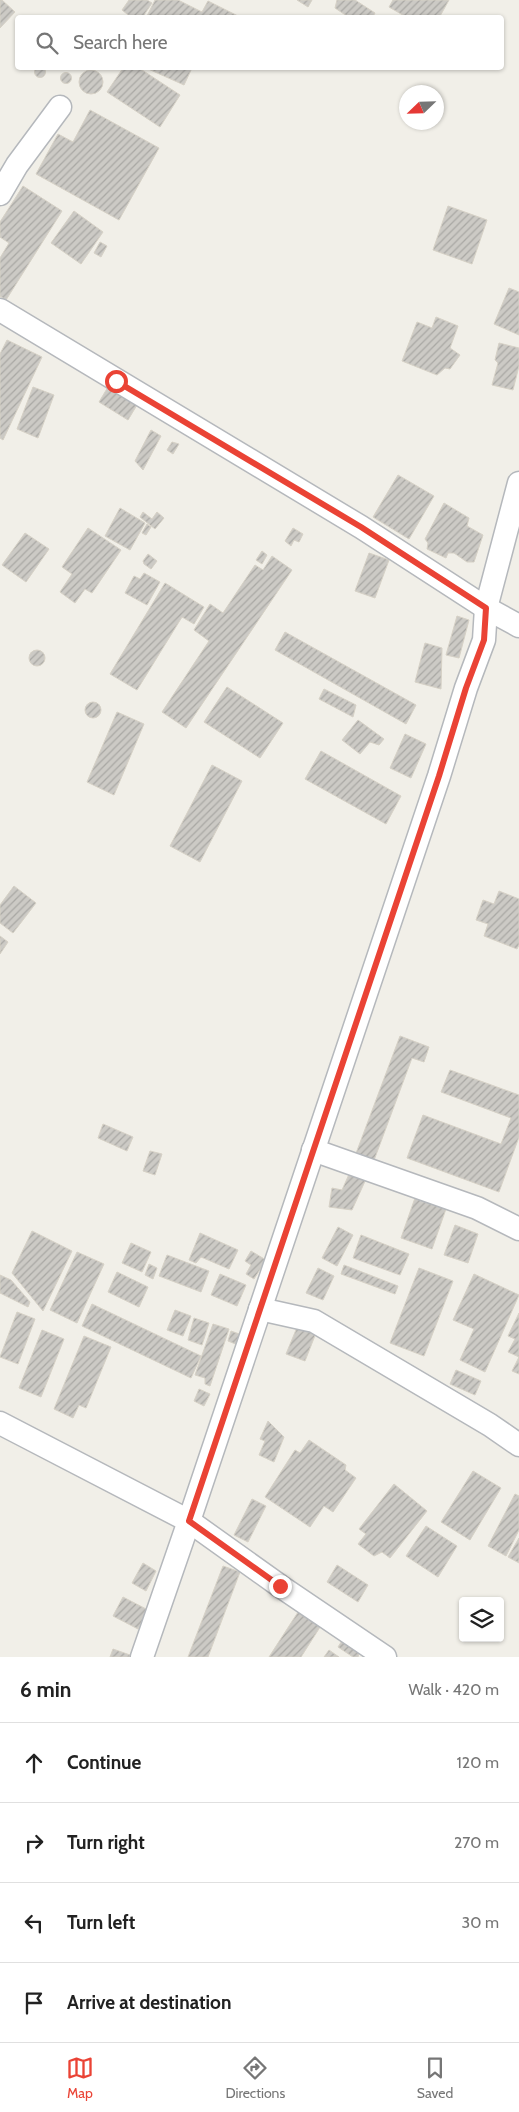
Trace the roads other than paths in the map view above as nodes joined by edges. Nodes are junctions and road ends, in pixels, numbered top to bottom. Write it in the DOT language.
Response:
graph roads {
  1 [pos="60,107"];
  2 [pos="0,194"];
  3 [pos="0,310"];
  4 [pos="519,483"];
  5 [pos="486,608"];
  6 [pos="519,626"];
  7 [pos="314,1150"];
  8 [pos="519,1229"];
  9 [pos="260,1309"];
  10 [pos="0,1422"];
  11 [pos="519,1445"];
  12 [pos="189,1521"];
  13 [pos="142,1657"];
  14 [pos="385,1657"];
  1 -- 2 [label="street"];
  3 -- 5 [label="street"];
  4 -- 5 [label="street"];
  5 -- 6 [label="street"];
  5 -- 7 [label="street"];
  7 -- 8 [label="street"];
  7 -- 9 [label="street"];
  9 -- 11 [label="street"];
  9 -- 12 [label="street"];
  10 -- 12 [label="street"];
  12 -- 13 [label="street"];
  12 -- 14 [label="street"];
}
